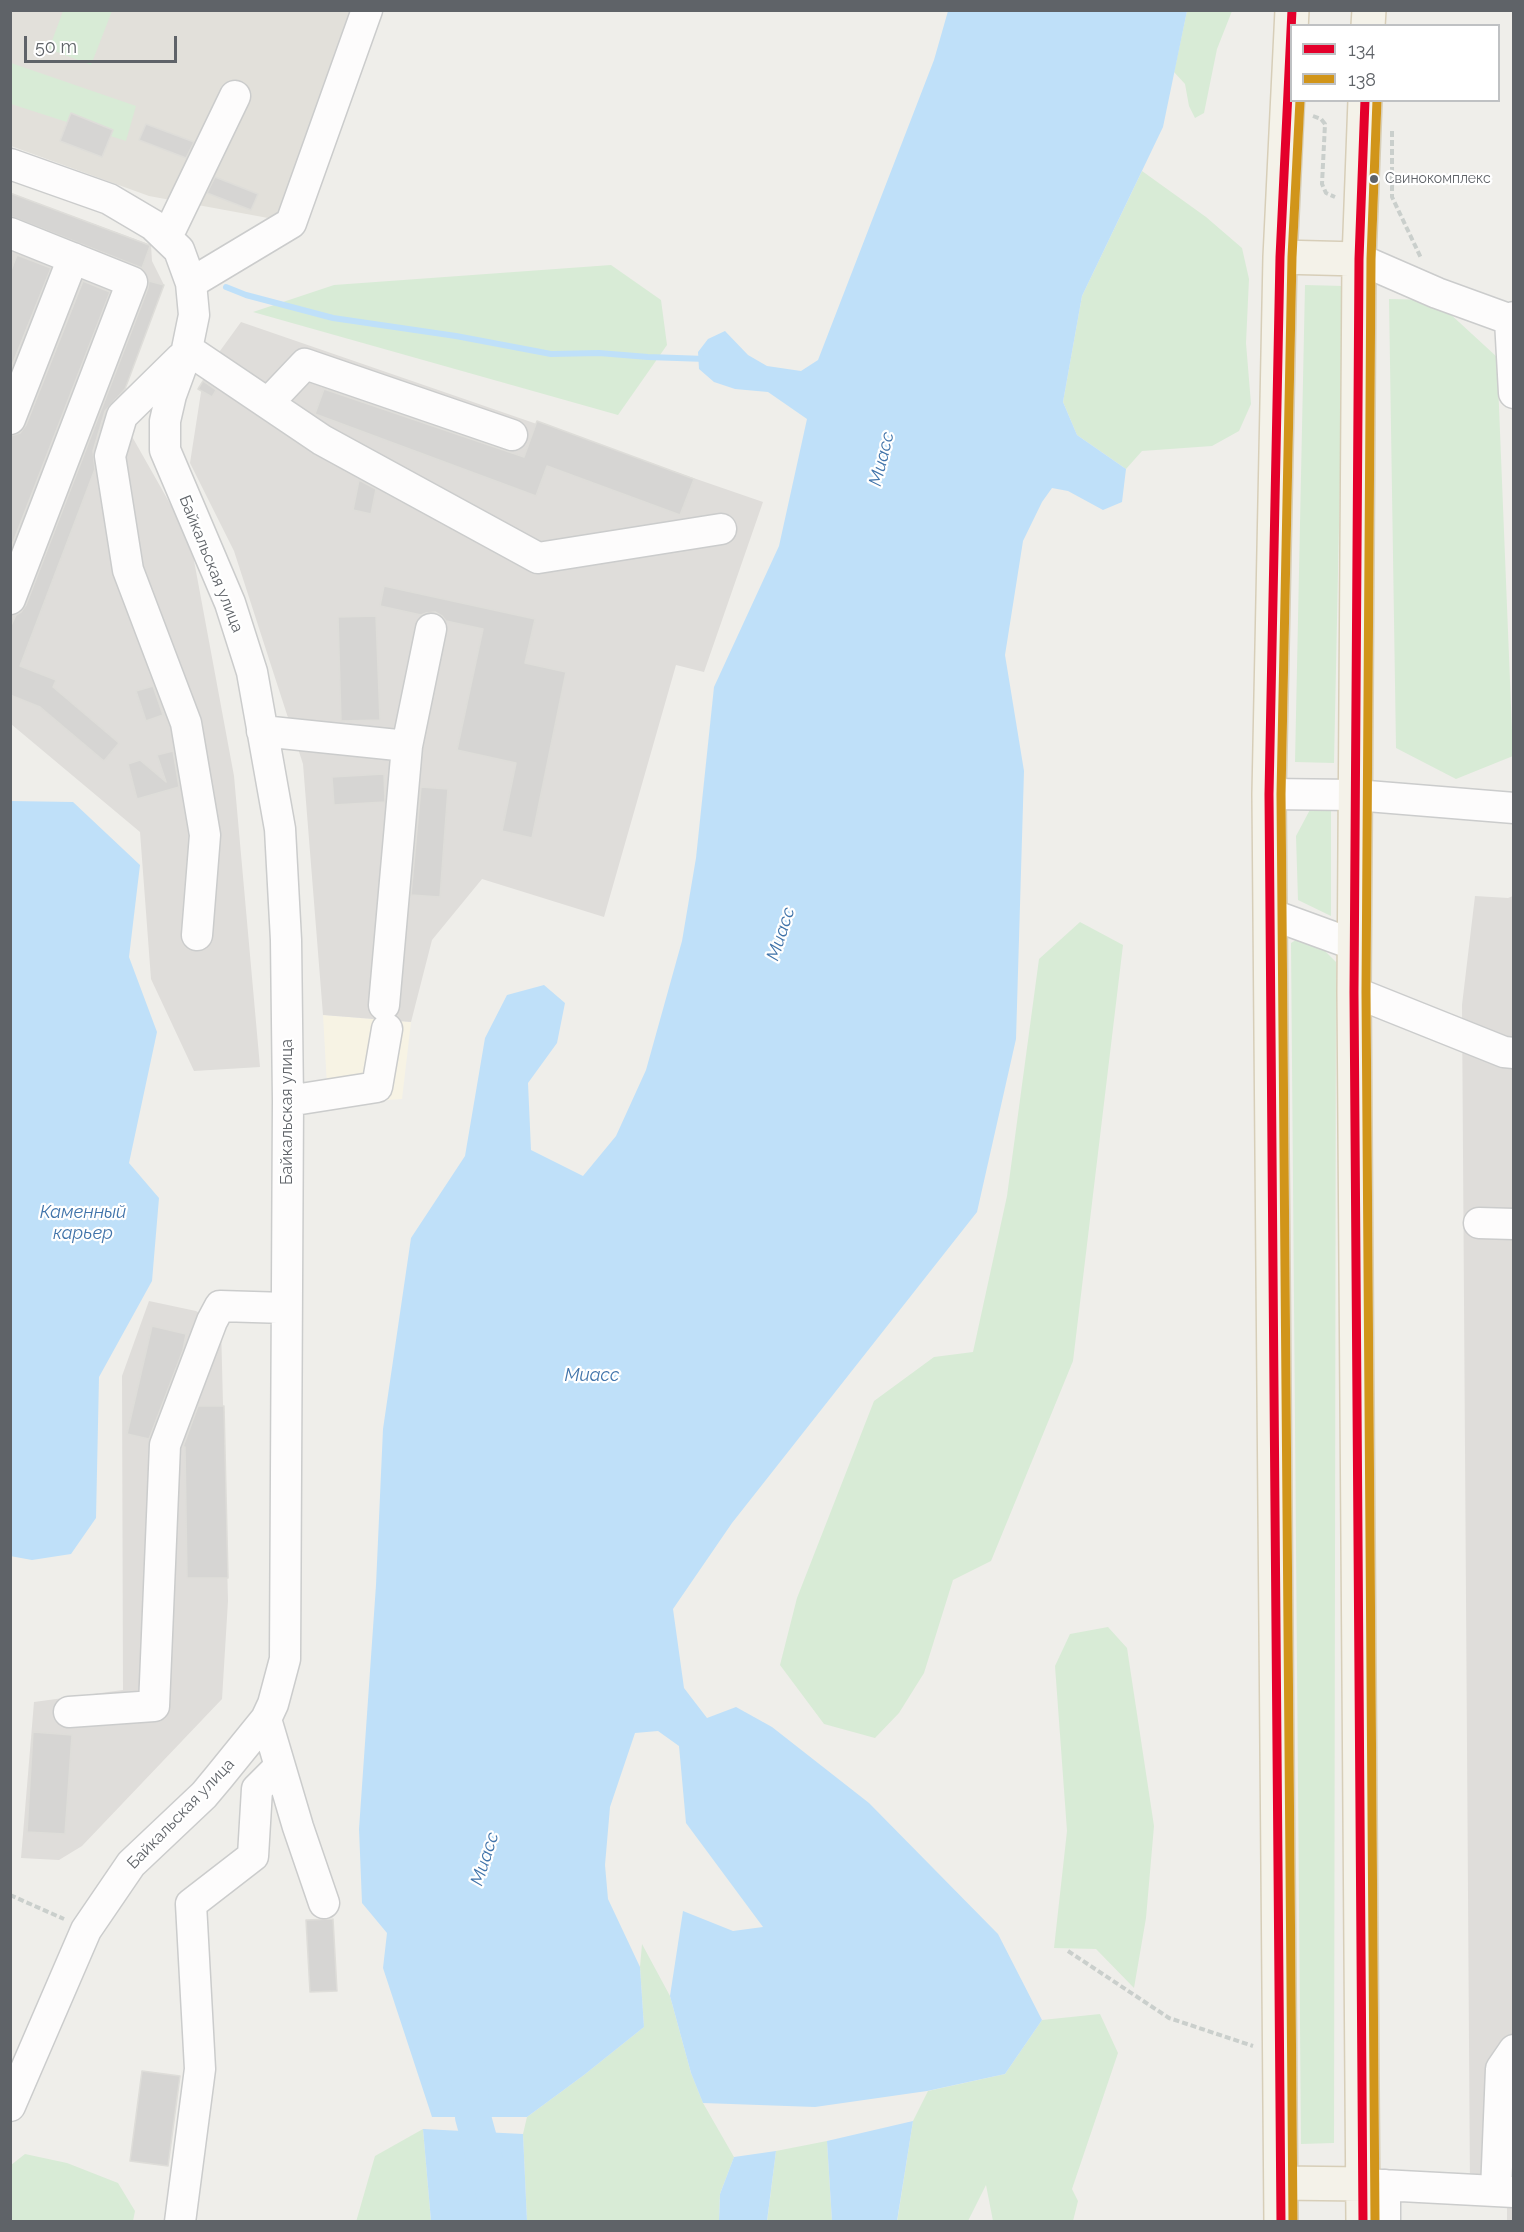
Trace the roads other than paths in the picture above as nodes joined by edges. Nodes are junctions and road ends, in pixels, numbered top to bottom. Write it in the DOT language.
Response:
graph roads {
  1 [pos="367,10"];
  2 [pos="1290,52"];
  3 [pos="235,96"];
  4 [pos="1365,102"];
  5 [pos="10,164"];
  6 [pos="166,237"];
  7 [pos="12,238"];
  8 [pos="1280,257"];
  9 [pos="73,258"];
  10 [pos="1359,259"];
  11 [pos="191,283"];
  12 [pos="1512,319"];
  13 [pos="186,352"];
  14 [pos="1514,393"];
  15 [pos="268,403"];
  16 [pos="10,419"];
  17 [pos="512,435"];
  18 [pos="721,529"];
  19 [pos="17,565"];
  20 [pos="10,599"];
  21 [pos="431,629"];
  22 [pos="262,731"];
  23 [pos="407,746"];
  24 [pos="1269,794"];
  25 [pos="1356,795"];
  26 [pos="1514,808"];
  27 [pos="1270,914"];
  28 [pos="197,935"];
  29 [pos="1355,945"];
  30 [pos="1354,992"];
  31 [pos="1514,1053"];
  32 [pos="288,1101"];
  33 [pos="1479,1223"];
  34 [pos="1514,1224"];
  35 [pos="286,1308"];
  36 [pos="69,1712"];
  37 [pos="266,1719"];
  38 [pos="280,1766"];
  39 [pos="324,1903"];
  40 [pos="1514,2050"];
  41 [pos="10,2106"];
  42 [pos="1281,2183"];
  43 [pos="1374,2185"];
  44 [pos="1505,2192"];
  45 [pos="180,2222"];
  46 [pos="1281,2222"];
  47 [pos="1363,2222"];
  48 [pos="1385,2222"];
  1 -- 11 [label="street"];
  2 -- 8 [label="main road"];
  3 -- 6 [label="street"];
  4 -- 10 [label="main road"];
  5 -- 6 [label="street, Байкальская улица"];
  6 -- 11 [label="street, Байкальская улица"];
  7 -- 9 [label="street"];
  8 -- 10 [label="main road"];
  8 -- 24 [label="main road"];
  9 -- 16 [label="street"];
  9 -- 19 [label="street"];
  10 -- 12 [label="street"];
  10 -- 25 [label="main road"];
  11 -- 13 [label="street, Байкальская улица"];
  12 -- 14 [label="street"];
  13 -- 15 [label="street"];
  13 -- 22 [label="street, Байкальская улица"];
  13 -- 28 [label="street"];
  15 -- 17 [label="street"];
  15 -- 18 [label="street"];
  19 -- 20 [label="street"];
  21 -- 23 [label="street"];
  22 -- 23 [label="street"];
  22 -- 32 [label="street, Байкальская улица"];
  23 -- 32 [label="street"];
  24 -- 25 [label="street"];
  24 -- 27 [label="main road"];
  25 -- 26 [label="street"];
  25 -- 29 [label="main road"];
  27 -- 29 [label="street"];
  27 -- 42 [label="main road"];
  29 -- 30 [label="main road"];
  30 -- 31 [label="street"];
  30 -- 43 [label="main road"];
  32 -- 35 [label="street, Байкальская улица"];
  33 -- 34 [label="street"];
  35 -- 36 [label="street"];
  35 -- 37 [label="street, Байкальская улица"];
  37 -- 38 [label="street"];
  37 -- 41 [label="street, Байкальская улица"];
  38 -- 39 [label="street"];
  38 -- 45 [label="street"];
  40 -- 44 [label="street"];
  42 -- 43 [label="main road"];
  42 -- 46 [label="main road"];
  43 -- 44 [label="street"];
  43 -- 47 [label="main road"];
  43 -- 48 [label="street"];
}
